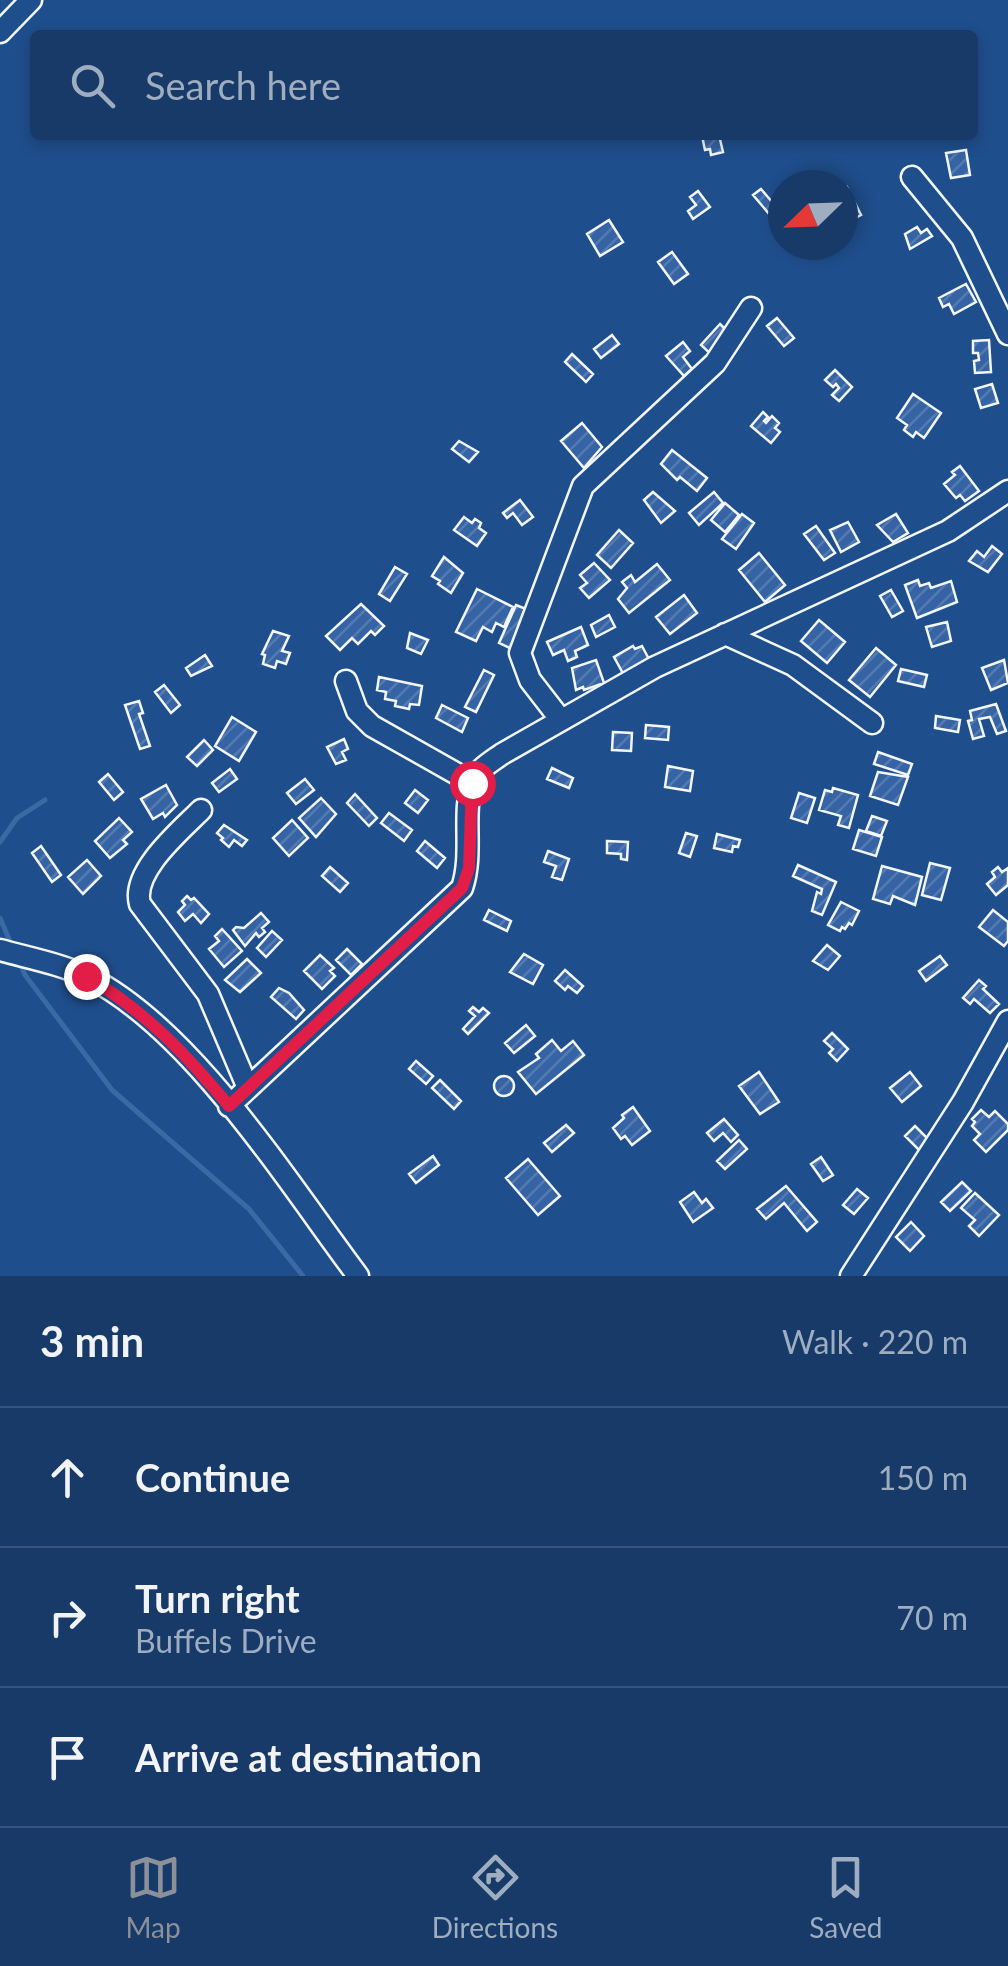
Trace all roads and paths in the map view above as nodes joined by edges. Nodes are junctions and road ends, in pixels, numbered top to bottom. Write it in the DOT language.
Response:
graph roads {
  1 [pos="32,0"];
  2 [pos="0,32"];
  3 [pos="912,176"];
  4 [pos="751,308"];
  5 [pos="1008,334"];
  6 [pos="1008,491"];
  7 [pos="725,634"];
  8 [pos="346,681"];
  9 [pos="560,720"];
  10 [pos="872,723"];
  11 [pos="472,783"];
  12 [pos="200,810"];
  13 [pos="0,950"];
  14 [pos="1008,1021"];
  15 [pos="248,1088"];
  16 [pos="229,1106"];
  17 [pos="358,1276"];
  18 [pos="851,1276"];
  1 -- 2 [label="street"];
  3 -- 5 [label="street"];
  4 -- 9 [label="street"];
  6 -- 7 [label="street"];
  7 -- 9 [label="street"];
  7 -- 10 [label="street"];
  8 -- 11 [label="street"];
  9 -- 11 [label="street"];
  11 -- 15 [label="street"];
  12 -- 15 [label="street"];
  13 -- 16 [label="street"];
  14 -- 18 [label="street"];
  15 -- 16 [label="street"];
  16 -- 17 [label="street"];
}
